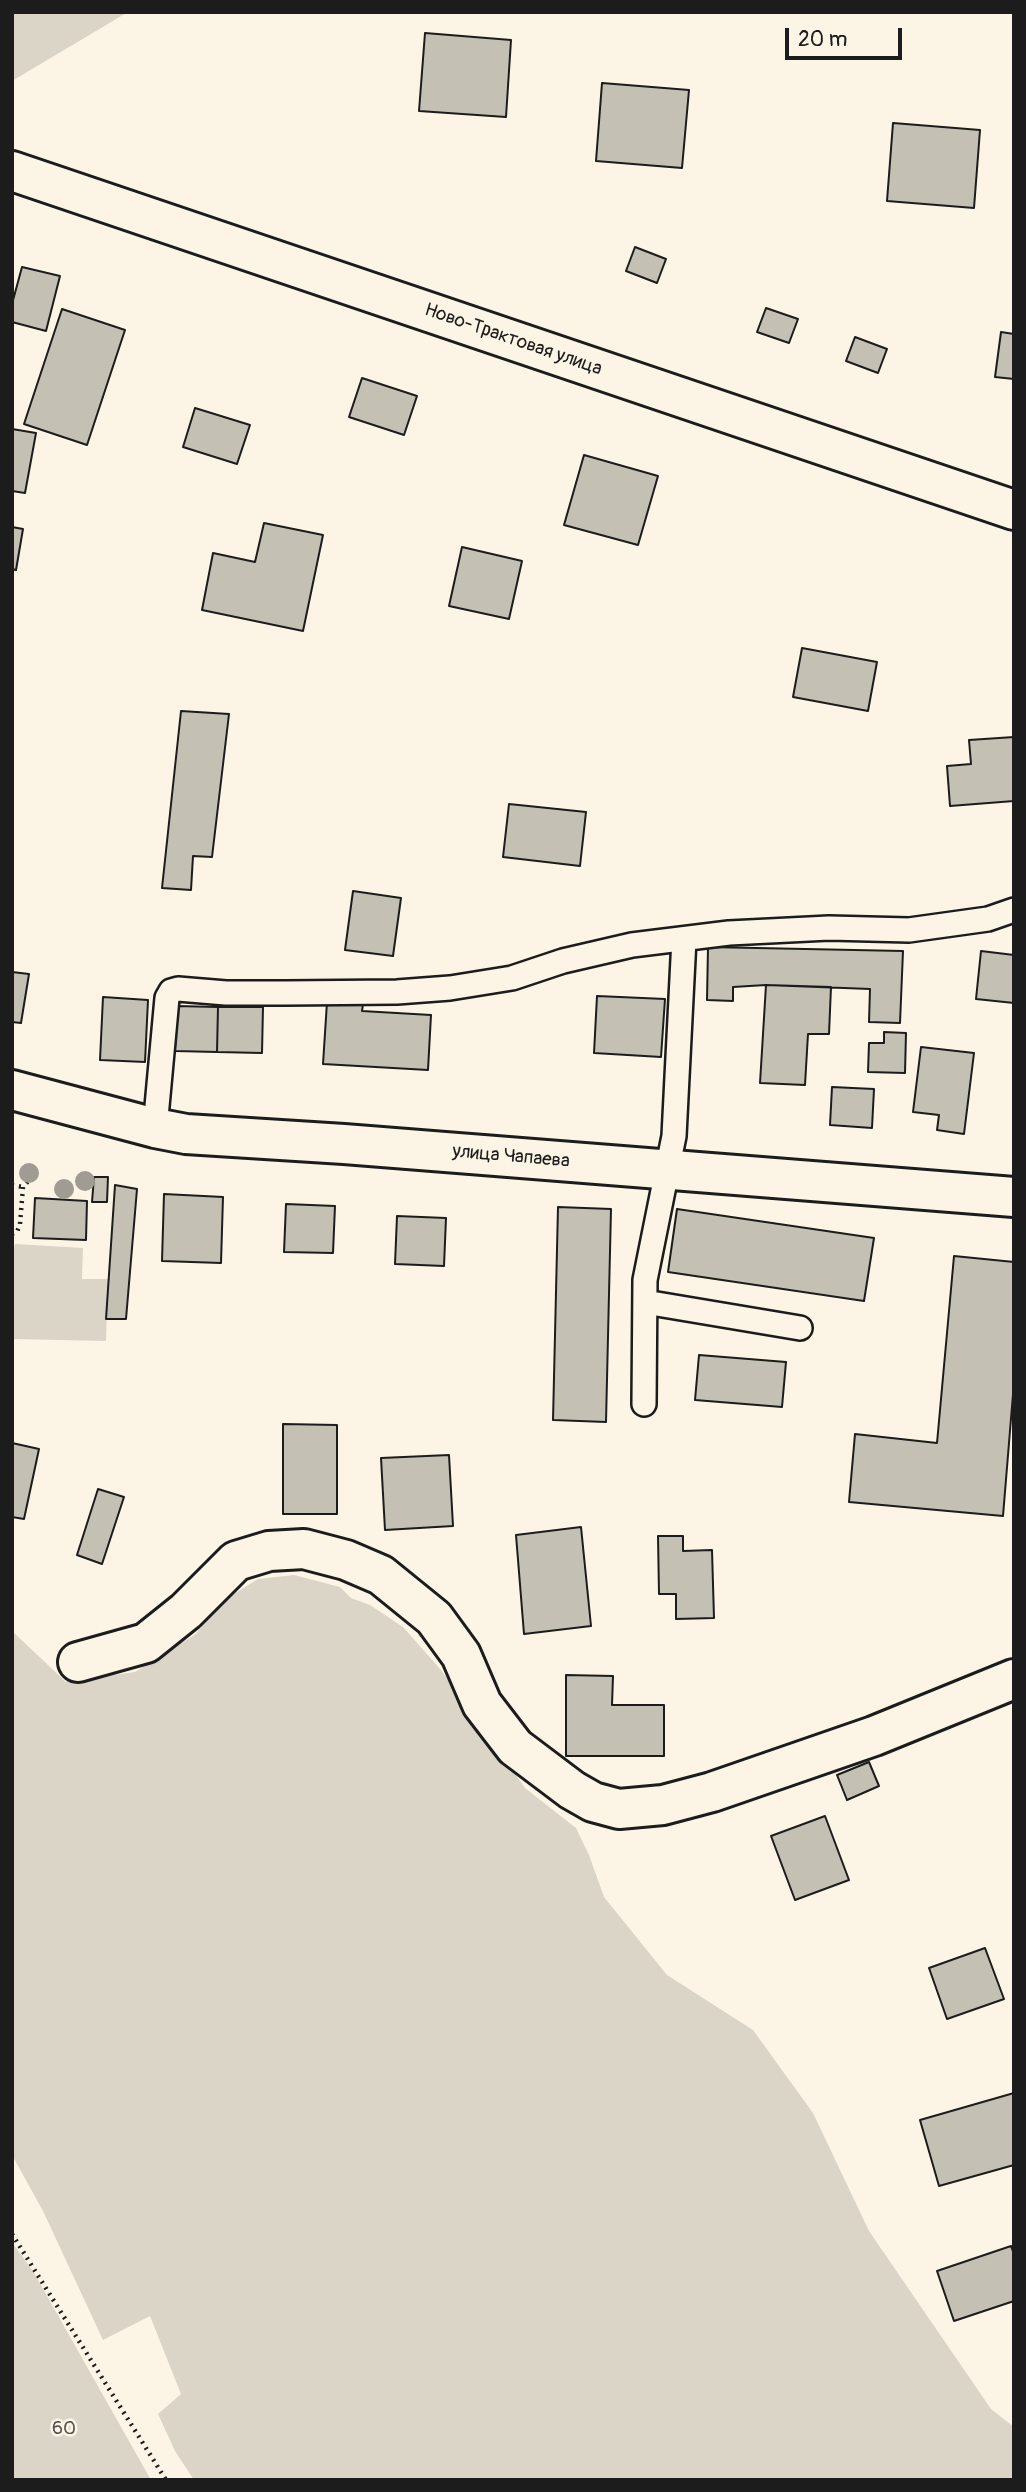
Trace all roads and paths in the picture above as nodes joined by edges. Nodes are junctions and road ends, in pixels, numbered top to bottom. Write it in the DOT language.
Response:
graph roads {
  1 [pos="12,171"];
  2 [pos="1014,510"];
  3 [pos="1014,911"];
  4 [pos="684,939"];
  5 [pos="12,1090"];
  6 [pos="155,1128"];
  7 [pos="38,1170"];
  8 [pos="666,1170"];
  9 [pos="12,1185"];
  10 [pos="23,1186"];
  11 [pos="1014,1197"];
  12 [pos="13,1234"];
  13 [pos="12,1241"];
  14 [pos="645,1302"];
  15 [pos="800,1328"];
  16 [pos="644,1404"];
  17 [pos="78,1662"];
  18 [pos="1014,1679"];
  19 [pos="12,2234"];
  20 [pos="166,2480"];
  1 -- 2 [label="street, Ново-Трактовая улица"];
  3 -- 4 [label="lane"];
  4 -- 6 [label="lane"];
  4 -- 8 [label="lane"];
  5 -- 6 [label="street, улица Чапаева"];
  6 -- 8 [label="street, улица Чапаева"];
  7 -- 10 [label="path"];
  8 -- 11 [label="street, улица Чапаева"];
  8 -- 14 [label="lane"];
  9 -- 10 [label="path"];
  10 -- 12 [label="path"];
  12 -- 13 [label="path"];
  14 -- 15 [label="lane"];
  14 -- 16 [label="lane"];
  17 -- 18 [label="street"];
  19 -- 20 [label="path"];
}
